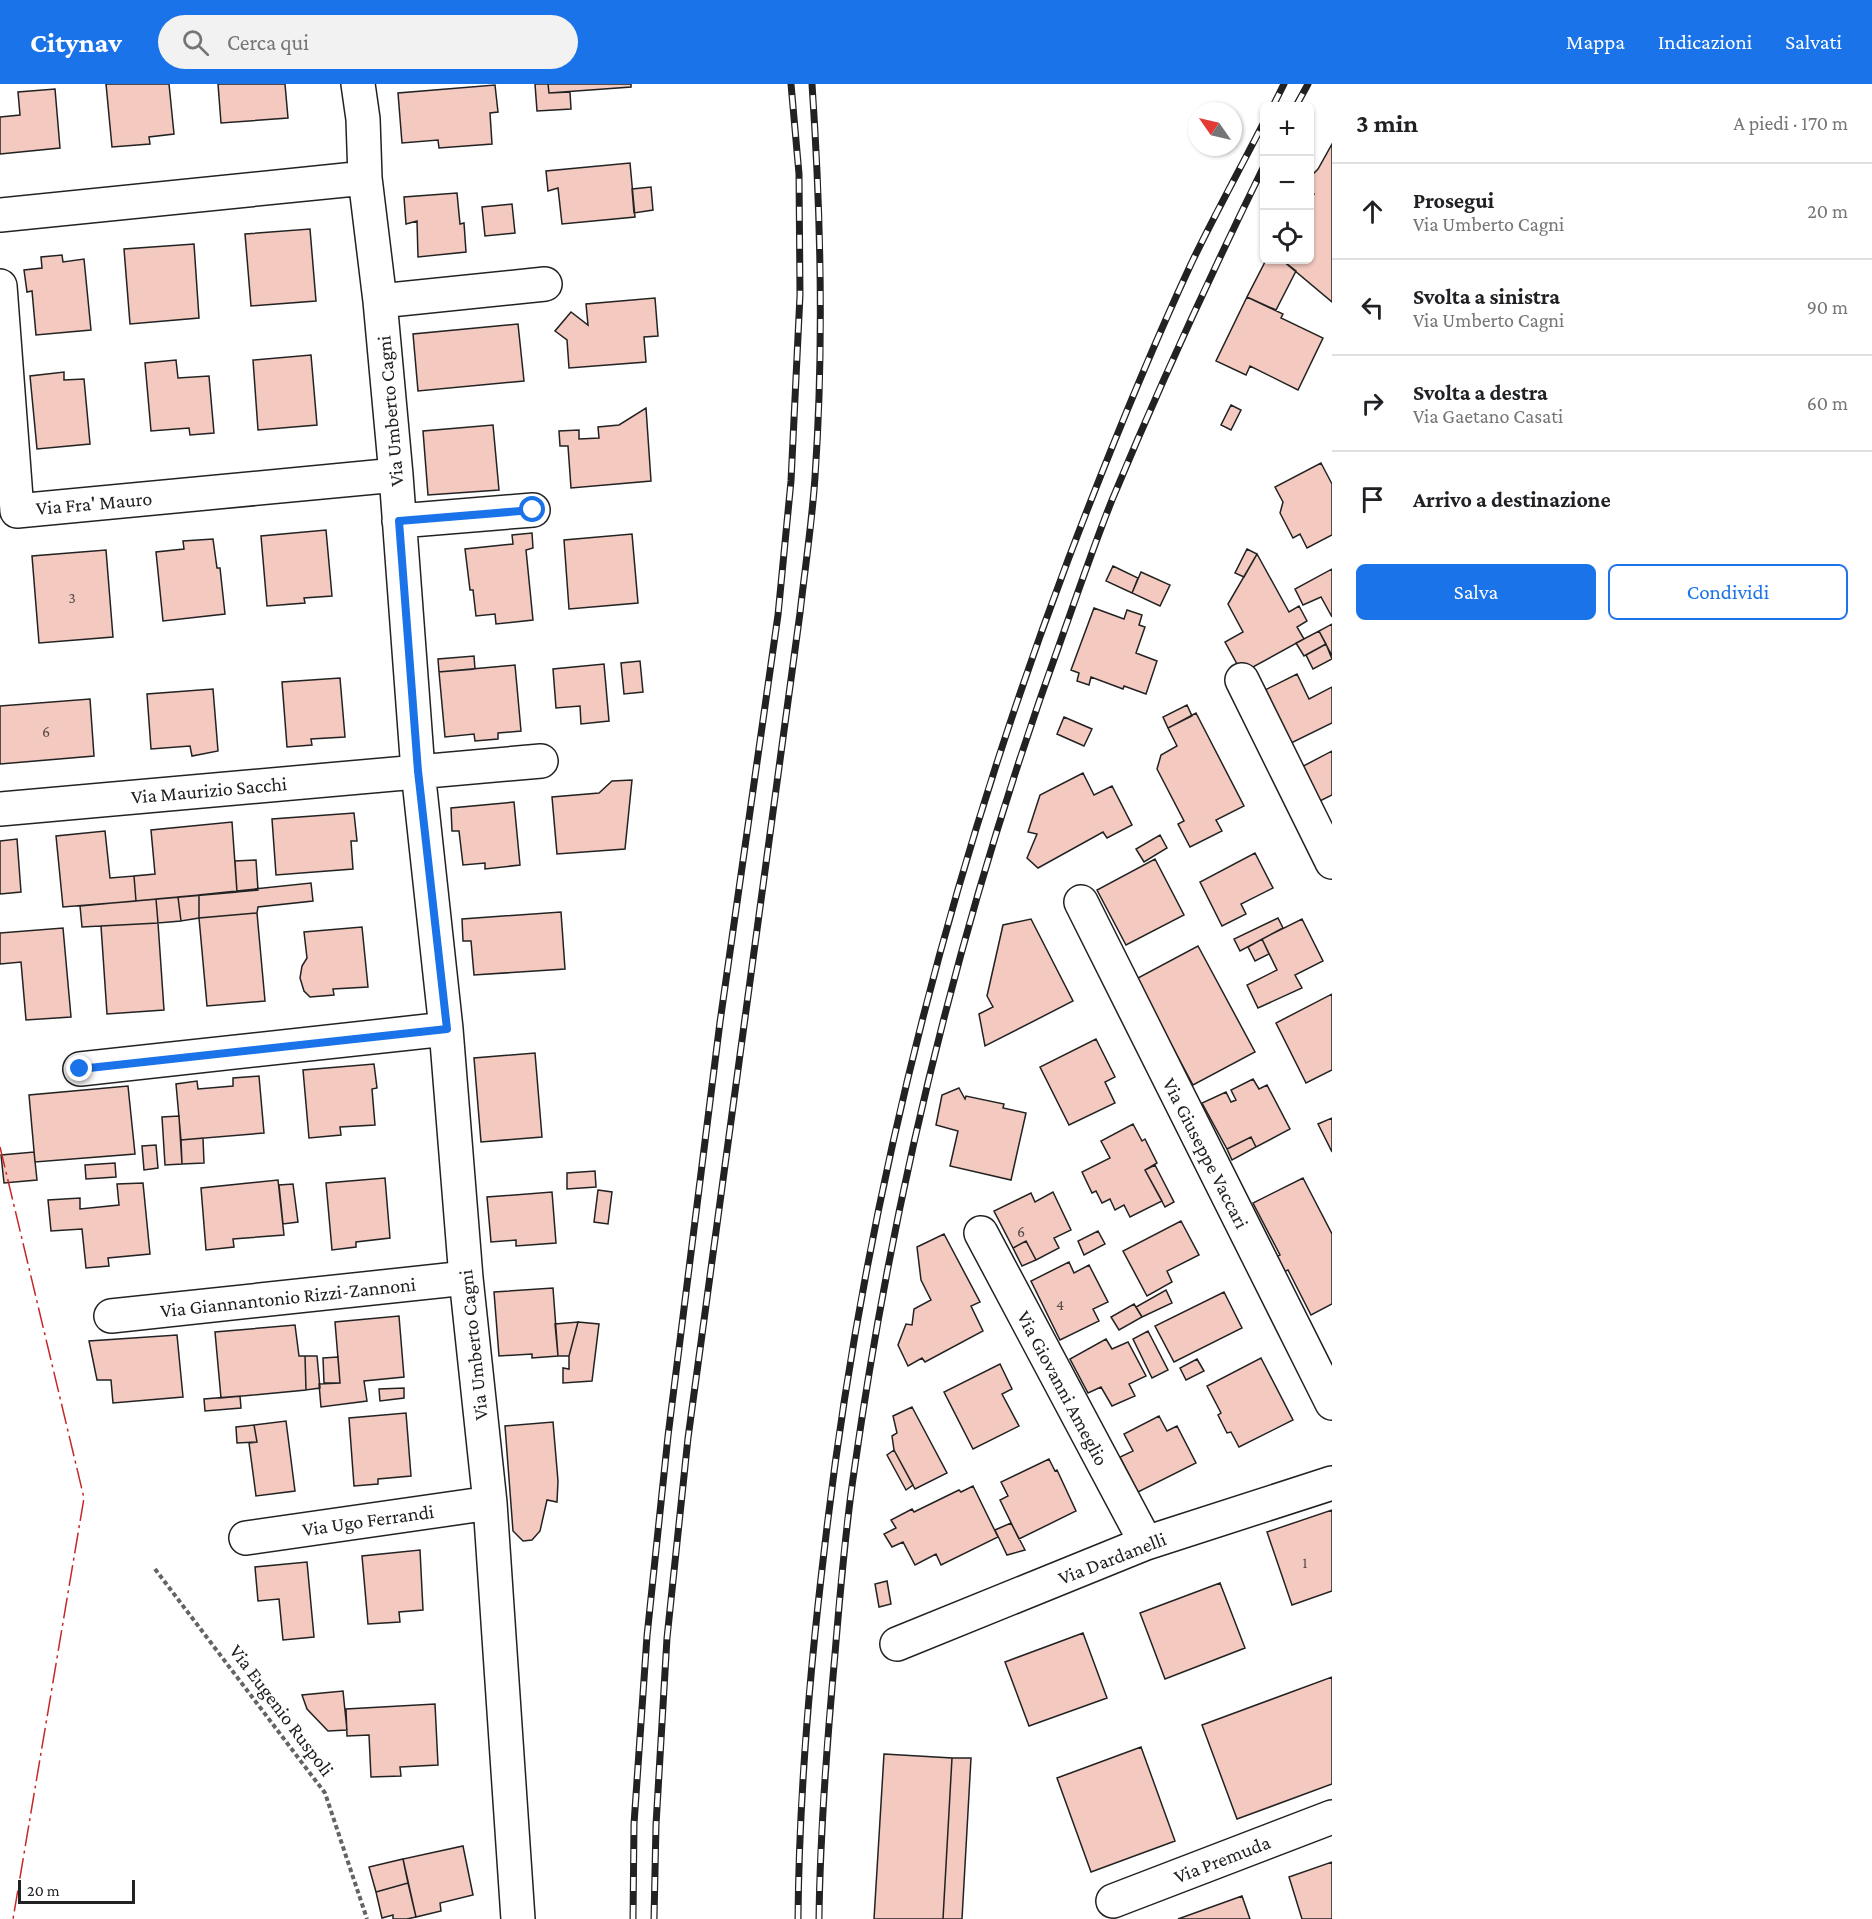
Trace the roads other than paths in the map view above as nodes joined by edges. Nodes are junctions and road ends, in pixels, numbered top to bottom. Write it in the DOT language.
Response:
graph roads {
  1 [pos="358,84"];
  2 [pos="365,178"];
  3 [pos="0,215"];
  4 [pos="545,284"];
  5 [pos="0,286"];
  6 [pos="380,301"];
  7 [pos="396,475"];
  8 [pos="533,510"];
  9 [pos="399,521"];
  10 [pos="1242,680"];
  11 [pos="541,761"];
  12 [pos="418,771"];
  13 [pos="0,809"];
  14 [pos="1332,862"];
  15 [pos="1081,902"];
  16 [pos="447,1029"];
  17 [pos="80,1069"];
  18 [pos="981,1233"];
  19 [pos="466,1278"];
  20 [pos="111,1316"];
  21 [pos="1332,1403"];
  22 [pos="1332,1483"];
  23 [pos="490,1503"];
  24 [pos="246,1538"];
  25 [pos="1146,1543"];
  26 [pos="897,1644"];
  27 [pos="1332,1817"];
  28 [pos="1113,1901"];
  29 [pos="518,1919"];
  1 -- 2 [label="street, Via Umberto Cagni"];
  2 -- 3 [label="street"];
  2 -- 6 [label="street, Via Umberto Cagni"];
  4 -- 6 [label="street"];
  5 -- 7 [label="street, Via Fra' Mauro"];
  6 -- 7 [label="street, Via Umberto Cagni"];
  7 -- 9 [label="street, Via Umberto Cagni"];
  8 -- 9 [label="street"];
  9 -- 12 [label="street, Via Umberto Cagni"];
  10 -- 14 [label="street"];
  11 -- 12 [label="street"];
  12 -- 13 [label="street, Via Maurizio Sacchi"];
  12 -- 16 [label="street, Via Umberto Cagni"];
  15 -- 21 [label="street, Via Giuseppe Vaccari"];
  16 -- 17 [label="street"];
  16 -- 19 [label="street, Via Umberto Cagni"];
  18 -- 25 [label="street, Via Giovanni Ameglio"];
  19 -- 20 [label="street, Via Giannantonio Rizzi-Zannoni"];
  19 -- 23 [label="street, Via Umberto Cagni"];
  22 -- 25 [label="street, Via Dardanelli"];
  23 -- 24 [label="street, Via Ugo Ferrandi"];
  23 -- 29 [label="street, Via Umberto Cagni"];
  25 -- 26 [label="street, Via Dardanelli"];
  27 -- 28 [label="street, Via Premuda"];
}
